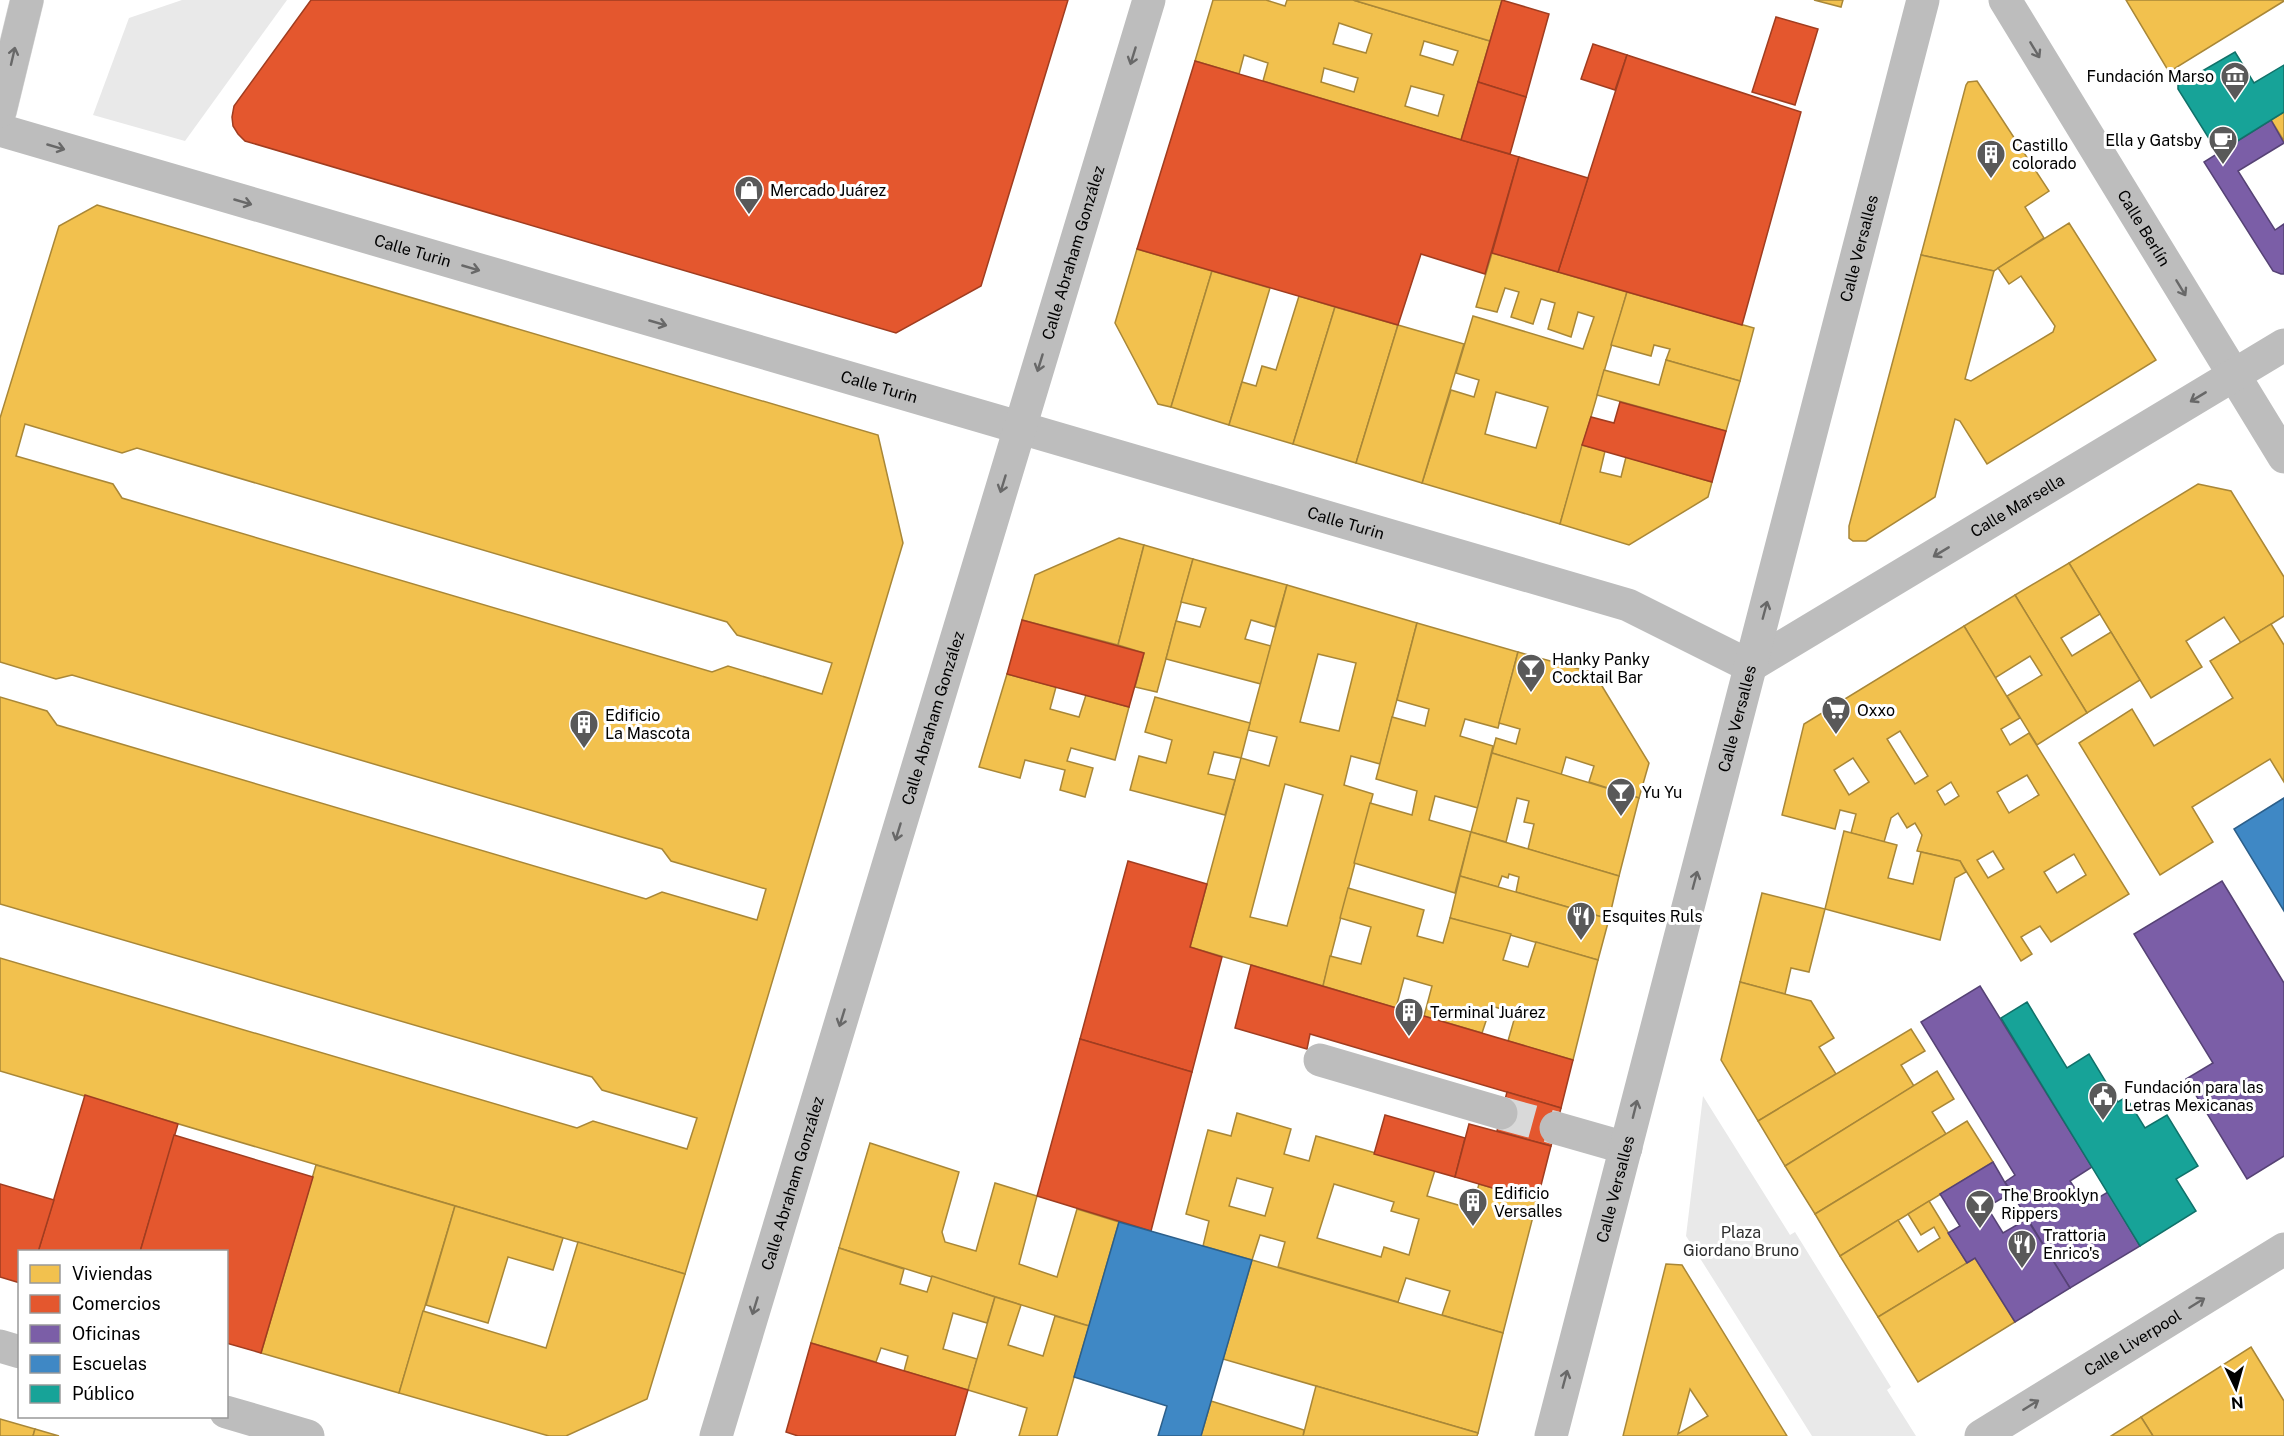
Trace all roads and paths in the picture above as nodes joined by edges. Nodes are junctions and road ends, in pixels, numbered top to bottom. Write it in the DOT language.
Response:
graph roads {
  1 [pos="27,0"];
  2 [pos="1149,0"];
  3 [pos="1923,0"];
  4 [pos="2005,0"];
  5 [pos="0,111"];
  6 [pos="0,130"];
  7 [pos="2284,345"];
  8 [pos="2234,376"];
  9 [pos="1020,428"];
  10 [pos="2284,457"];
  11 [pos="1750,666"];
  12 [pos="1320,1060"];
  13 [pos="1502,1113"];
  14 [pos="1556,1128"];
  15 [pos="1626,1148"];
  16 [pos="2284,1250"];
  17 [pos="0,1346"];
  18 [pos="18,1351"];
  19 [pos="228,1413"];
  20 [pos="308,1436"];
  21 [pos="716,1436"];
  22 [pos="1551,1436"];
  23 [pos="1981,1436"];
  5 -- 1 [label="street, one-way"];
  2 -- 9 [label="street, Calle Abraham González, one-way"];
  11 -- 3 [label="street, Calle Versalles, one-way"];
  4 -- 8 [label="street, Calle Berlín, one-way"];
  6 -- 9 [label="street, Calle Turin, one-way"];
  7 -- 8 [label="street, Calle Marsella"];
  8 -- 10 [label="street, Calle Berlín"];
  8 -- 11 [label="street, Calle Marsella, one-way"];
  9 -- 11 [label="street, Calle Turin"];
  9 -- 21 [label="street, Calle Abraham González, one-way"];
  15 -- 11 [label="street, Calle Versalles, one-way"];
  12 -- 13 [label="street"];
  14 -- 15 [label="street"];
  22 -- 15 [label="street, Calle Versalles, one-way"];
  23 -- 16 [label="street, Calle Liverpool, one-way"];
  17 -- 18 [label="street"];
  19 -- 20 [label="street"];
}
